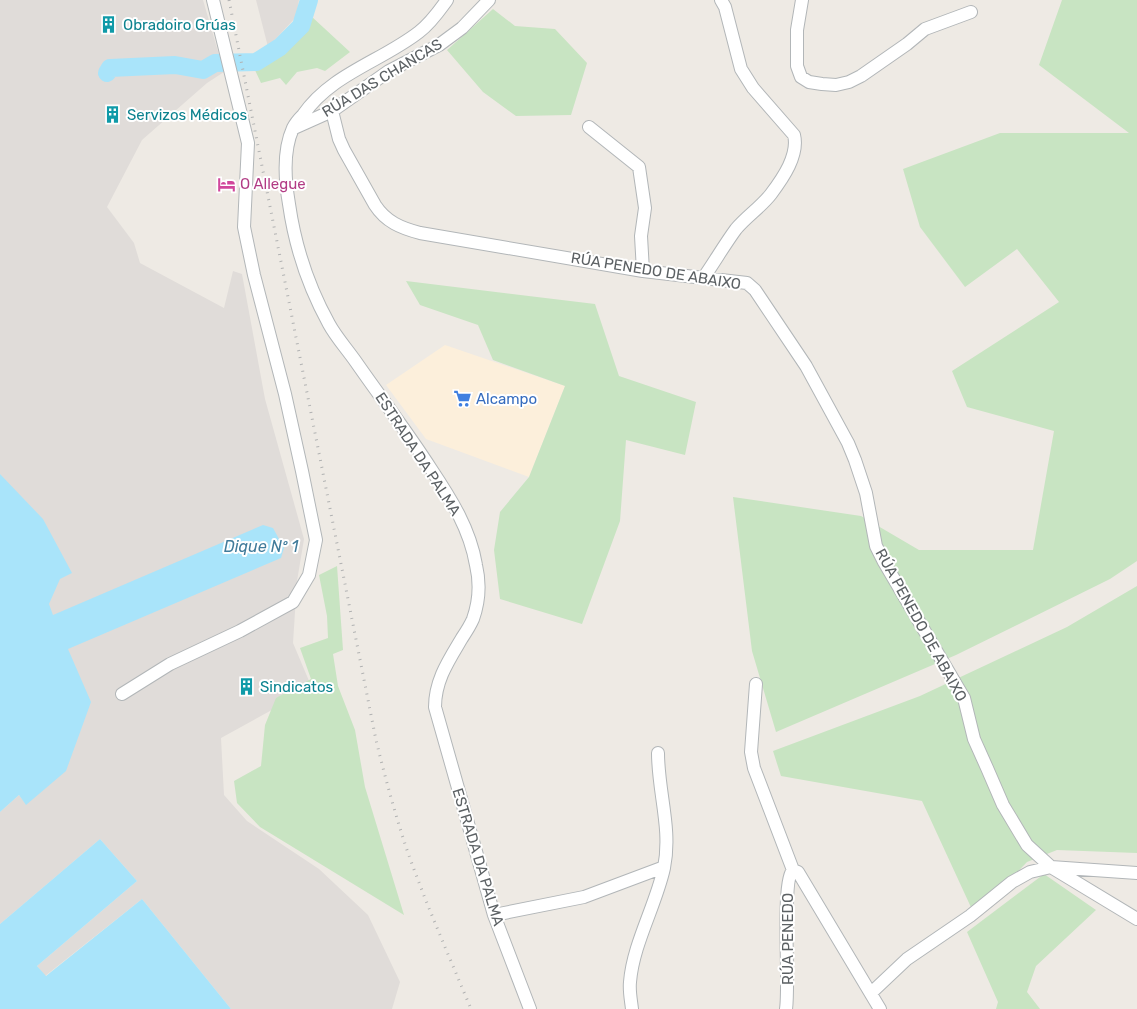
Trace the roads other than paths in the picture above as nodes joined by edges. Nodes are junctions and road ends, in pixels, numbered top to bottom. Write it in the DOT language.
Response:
graph roads {
  1 [pos="213,0"];
  2 [pos="447,0"];
  3 [pos="489,0"];
  4 [pos="721,0"];
  5 [pos="802,0"];
  6 [pos="971,12"];
  7 [pos="332,111"];
  8 [pos="589,127"];
  9 [pos="292,129"];
  10 [pos="643,271"];
  11 [pos="704,277"];
  12 [pos="756,684"];
  13 [pos="122,694"];
  14 [pos="658,753"];
  15 [pos="664,867"];
  16 [pos="1051,867"];
  17 [pos="793,870"];
  18 [pos="1137,873"];
  19 [pos="494,915"];
  20 [pos="1137,919"];
  21 [pos="871,992"];
  22 [pos="530,1009"];
  23 [pos="632,1009"];
  24 [pos="786,1009"];
  25 [pos="880,1009"];
  1 -- 13 [label="street"];
  2 -- 9 [label="street, ESTRADA DA PALMA"];
  3 -- 7 [label="street, RÚA DAS CHANCAS"];
  4 -- 11 [label="street"];
  5 -- 6 [label="street"];
  7 -- 9 [label="street, RÚA DAS CHANCAS"];
  7 -- 10 [label="street, RÚA PENEDO DE ABAIXO"];
  8 -- 10 [label="street"];
  9 -- 19 [label="street, ESTRADA DA PALMA"];
  10 -- 11 [label="street, RÚA PENEDO DE ABAIXO"];
  11 -- 16 [label="street, RÚA PENEDO DE ABAIXO"];
  12 -- 17 [label="street"];
  14 -- 15 [label="street"];
  15 -- 19 [label="street"];
  15 -- 23 [label="street"];
  16 -- 18 [label="street"];
  16 -- 20 [label="street, RÚA PENEDO DE ABAIXO"];
  16 -- 21 [label="street"];
  17 -- 21 [label="street"];
  17 -- 24 [label="street, RÚA PENEDO"];
  19 -- 22 [label="street, ESTRADA DA PALMA"];
  21 -- 25 [label="street"];
}
